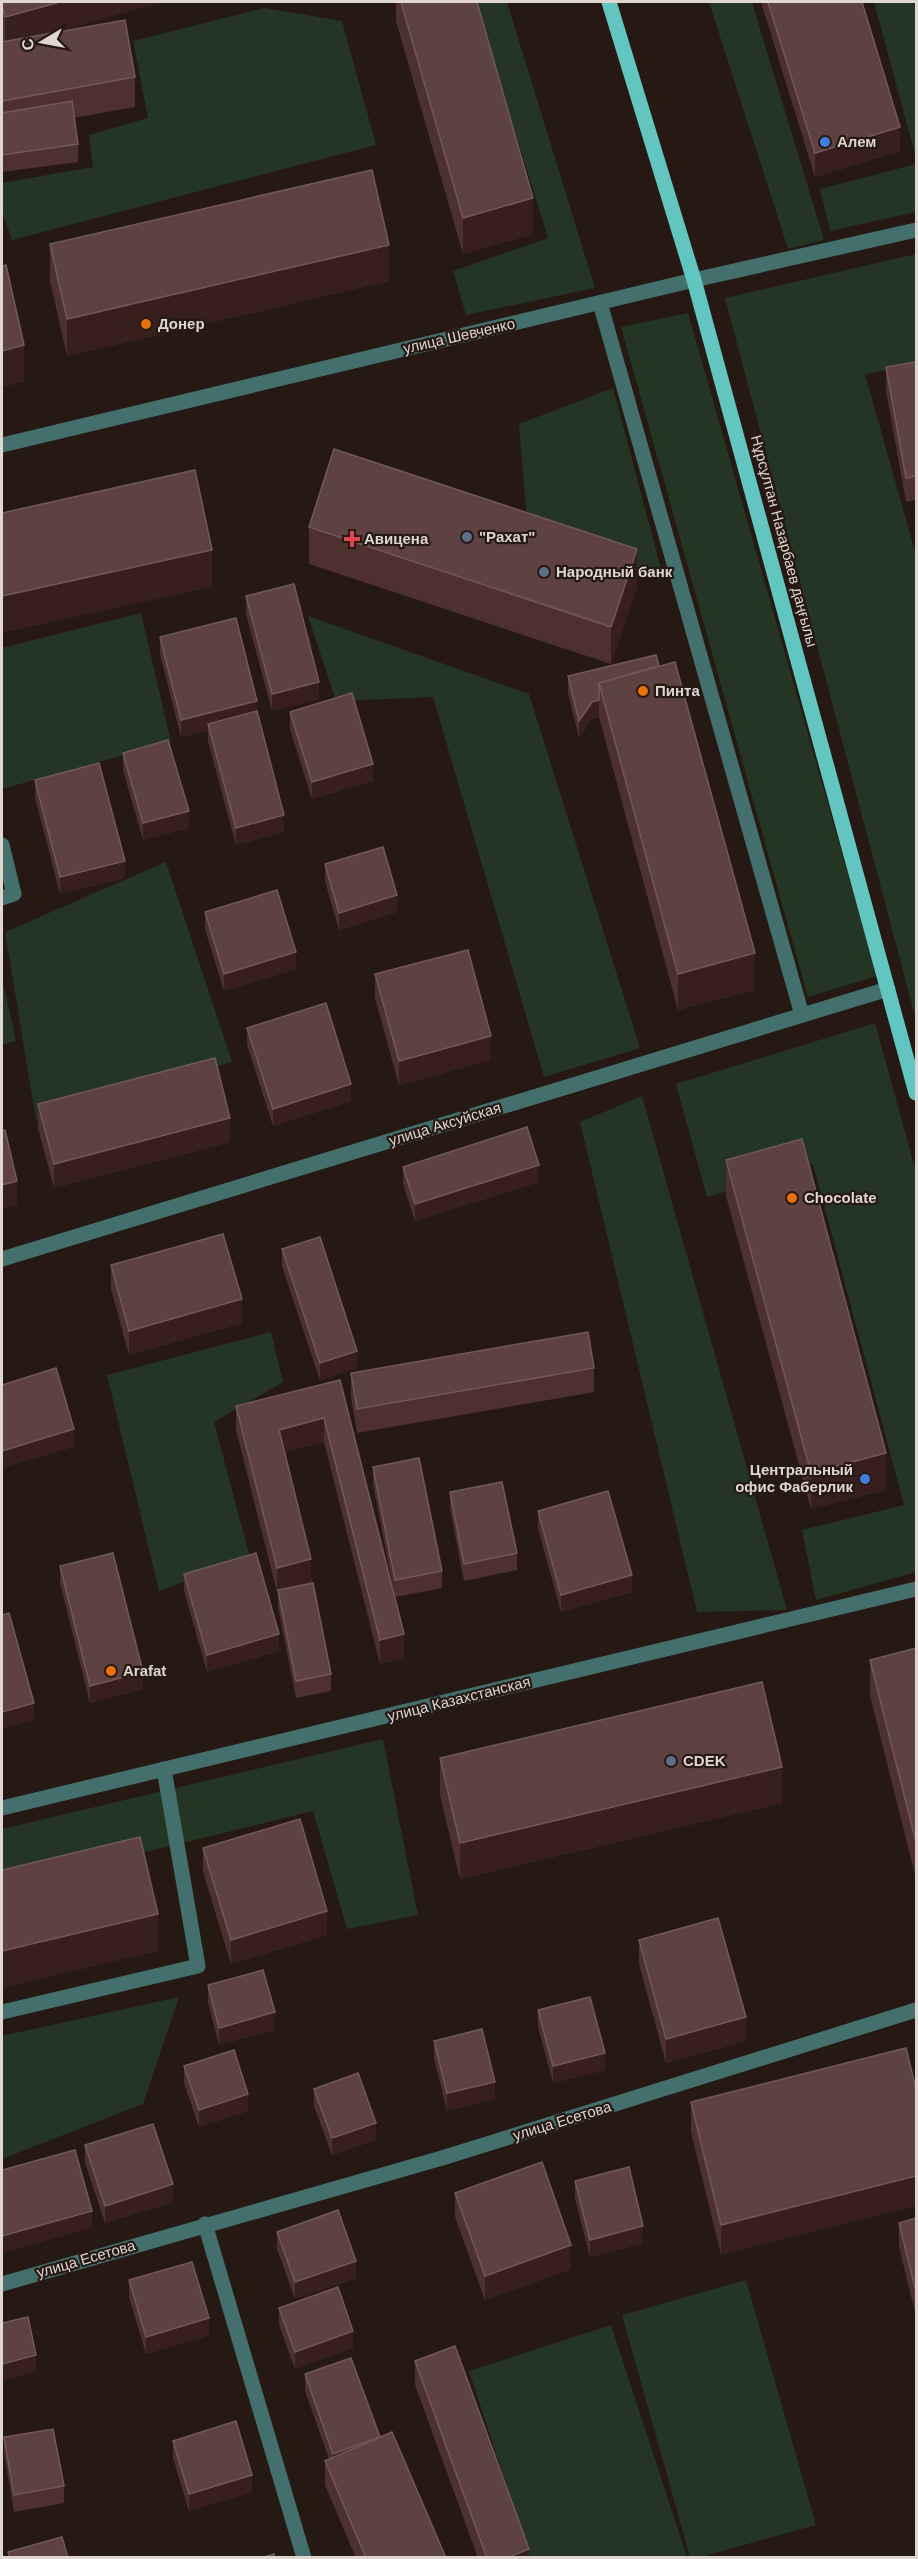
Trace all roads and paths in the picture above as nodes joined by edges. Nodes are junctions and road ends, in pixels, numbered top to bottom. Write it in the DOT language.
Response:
graph roads {
  1 [pos="609,2"];
  2 [pos="916,230"];
  3 [pos="694,280"];
  4 [pos="600,303"];
  5 [pos="2,446"];
  6 [pos="2,845"];
  7 [pos="2,898"];
  8 [pos="888,989"];
  9 [pos="802,1015"];
  10 [pos="916,1093"];
  11 [pos="2,1259"];
  12 [pos="916,1589"];
  13 [pos="164,1770"];
  14 [pos="2,1808"];
  15 [pos="916,2010"];
  16 [pos="2,2012"];
  17 [pos="205,2224"];
  18 [pos="2,2284"];
  19 [pos="304,2558"];
  1 -- 3 [label="main road, Нұрсұлтан Назарбаев даңғылы"];
  2 -- 3 [label="street, улица Шевченко"];
  3 -- 4 [label="street, улица Шевченко"];
  3 -- 8 [label="main road, Нұрсұлтан Назарбаев даңғылы"];
  4 -- 5 [label="street, улица Шевченко"];
  4 -- 9 [label="street"];
  6 -- 7 [label="street"];
  8 -- 9 [label="street, улица Аксуйская"];
  8 -- 10 [label="main road, Нұрсұлтан Назарбаев даңғылы"];
  9 -- 11 [label="street, улица Аксуйская"];
  12 -- 13 [label="street, улица Казахстанская"];
  13 -- 14 [label="street, улица Казахстанская"];
  13 -- 16 [label="street"];
  15 -- 17 [label="street, улица Есетова"];
  17 -- 18 [label="street, улица Есетова"];
  17 -- 19 [label="street"];
}
